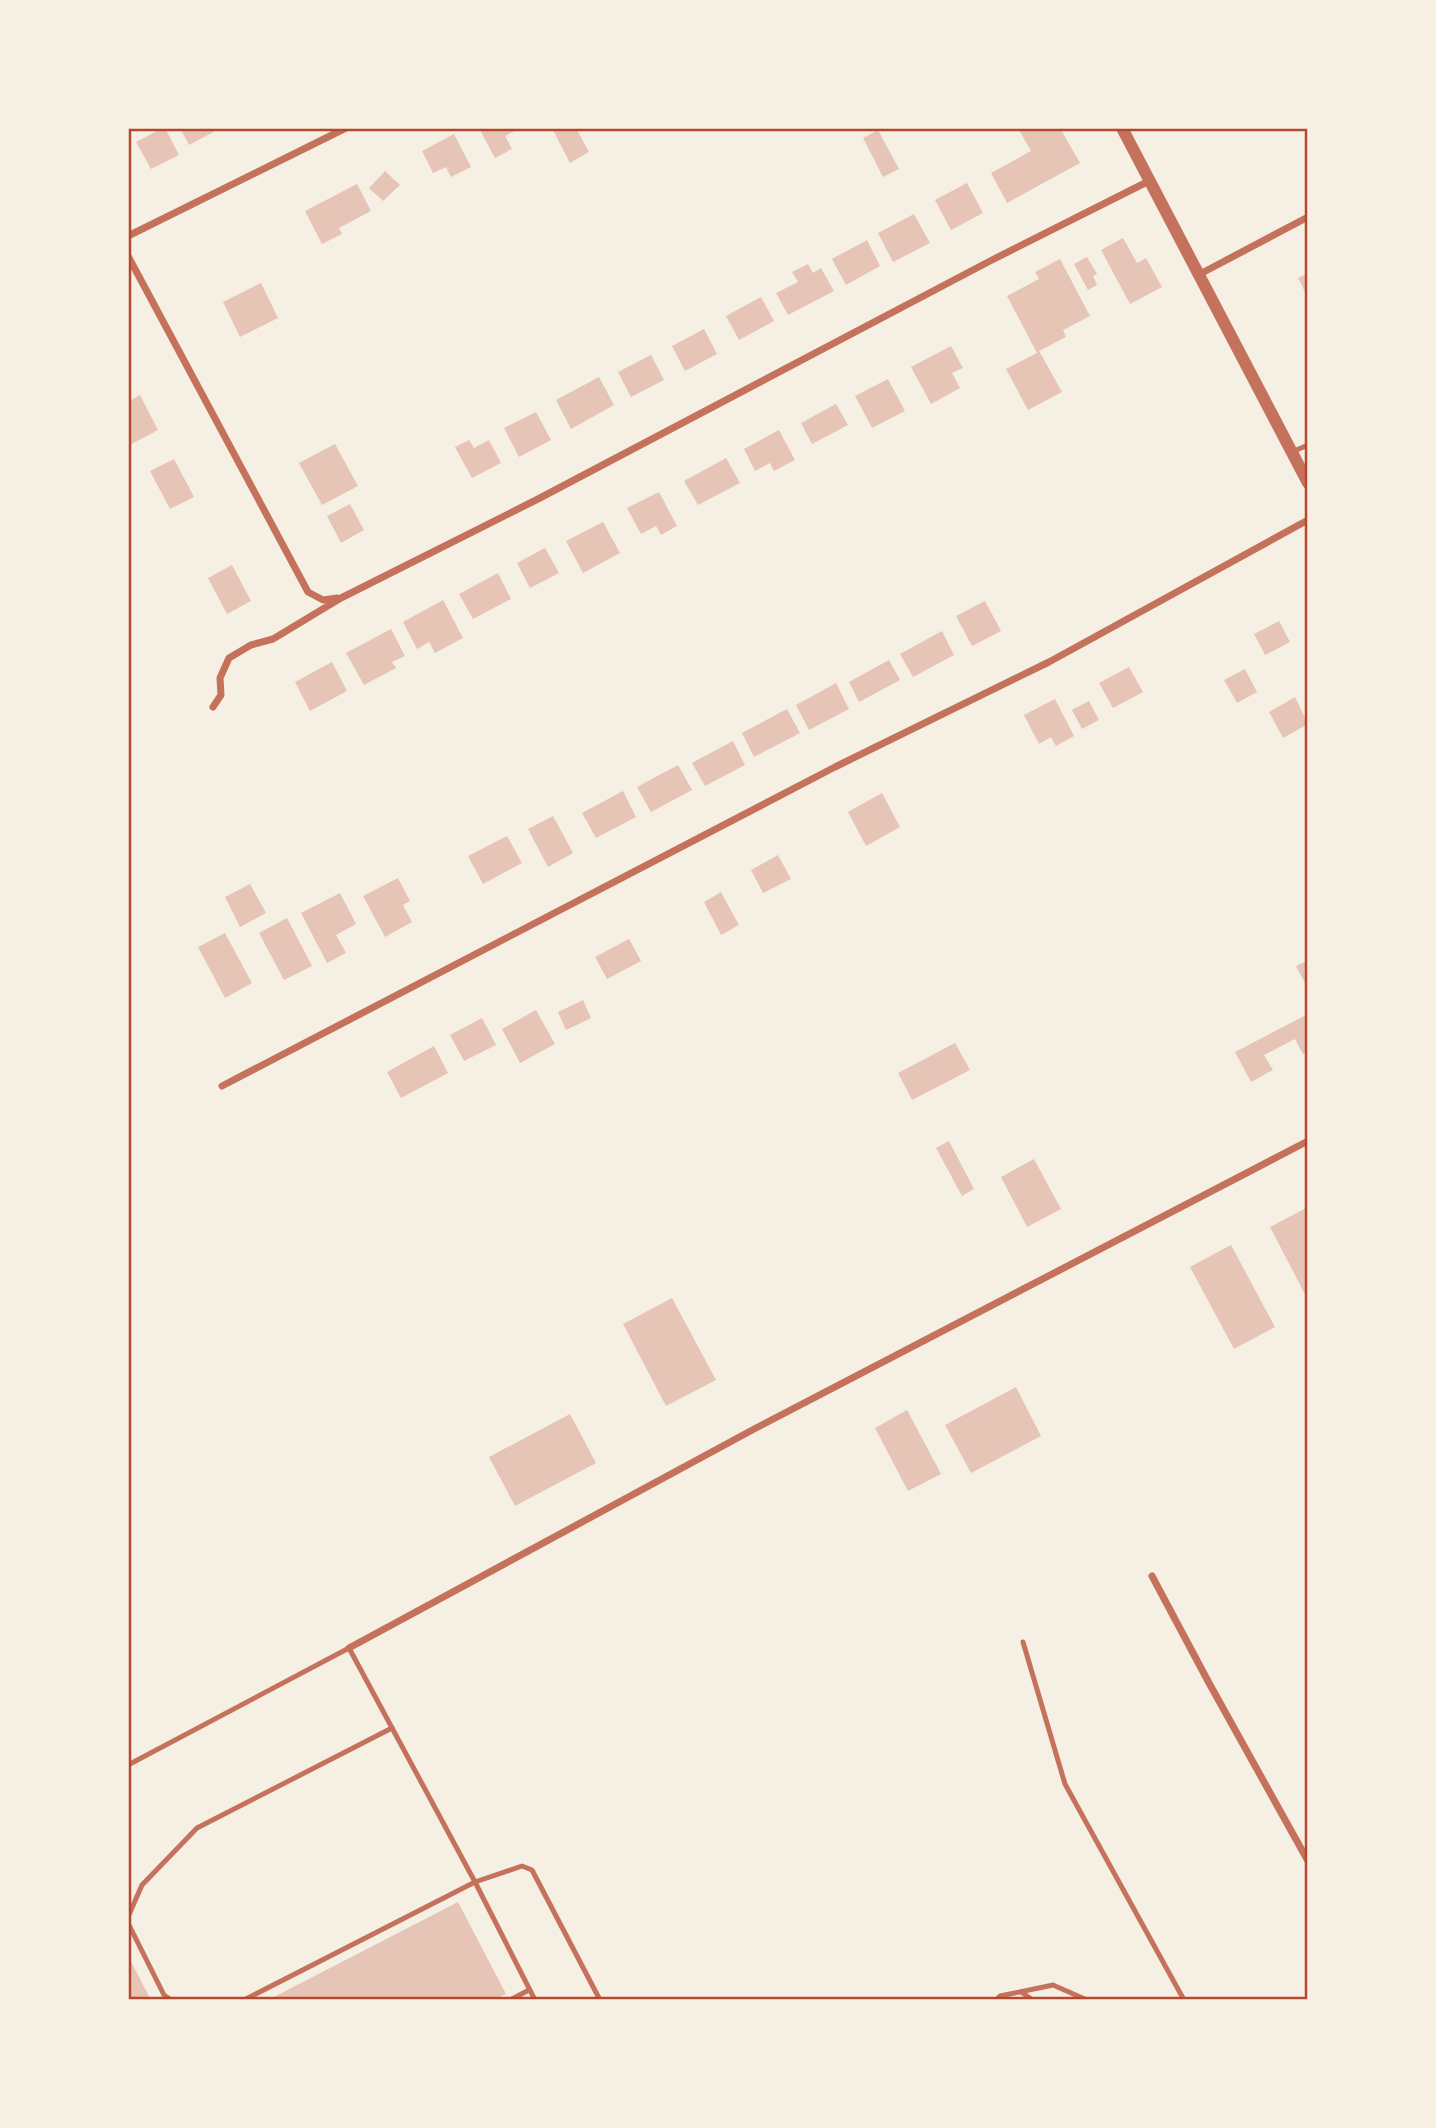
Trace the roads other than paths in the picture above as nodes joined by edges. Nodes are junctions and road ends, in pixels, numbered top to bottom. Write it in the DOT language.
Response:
graph roads {
  1 [pos="346,128"];
  2 [pos="1122,128"];
  3 [pos="1149,181"];
  4 [pos="1308,217"];
  5 [pos="128,236"];
  6 [pos="128,256"];
  7 [pos="1200,274"];
  8 [pos="1308,445"];
  9 [pos="1292,452"];
  10 [pos="1308,484"];
  11 [pos="1308,520"];
  12 [pos="341,597"];
  13 [pos="213,707"];
  14 [pos="222,1086"];
  15 [pos="1308,1141"];
  16 [pos="1152,1576"];
  17 [pos="1023,1642"];
  18 [pos="349,1648"];
  19 [pos="392,1728"];
  20 [pos="128,1765"];
  21 [pos="1308,1861"];
  22 [pos="475,1882"];
  23 [pos="128,1917"];
  24 [pos="128,1923"];
  25 [pos="529,1990"];
  26 [pos="1021,1992"];
  27 [pos="171,2000"];
  28 [pos="244,2000"];
  29 [pos="510,2000"];
  30 [pos="535,2000"];
  31 [pos="600,2000"];
  32 [pos="996,2000"];
  33 [pos="1033,2000"];
  34 [pos="1087,2000"];
  35 [pos="1184,2000"];
  1 -- 5 [label="street"];
  2 -- 3 [label="street"];
  3 -- 7 [label="street"];
  3 -- 12 [label="street"];
  4 -- 7 [label="street"];
  6 -- 12 [label="street"];
  7 -- 9 [label="street"];
  8 -- 9 [label="lane"];
  9 -- 10 [label="street"];
  11 -- 14 [label="street"];
  12 -- 13 [label="street"];
  15 -- 18 [label="street"];
  16 -- 21 [label="street"];
  17 -- 35 [label="lane"];
  18 -- 19 [label="lane"];
  18 -- 20 [label="lane"];
  19 -- 22 [label="lane"];
  19 -- 23 [label="lane"];
  22 -- 25 [label="lane"];
  22 -- 28 [label="lane"];
  22 -- 31 [label="lane"];
  24 -- 27 [label="lane"];
  25 -- 29 [label="lane"];
  25 -- 30 [label="lane"];
  26 -- 32 [label="lane"];
  26 -- 33 [label="lane"];
  26 -- 34 [label="lane"];
}
